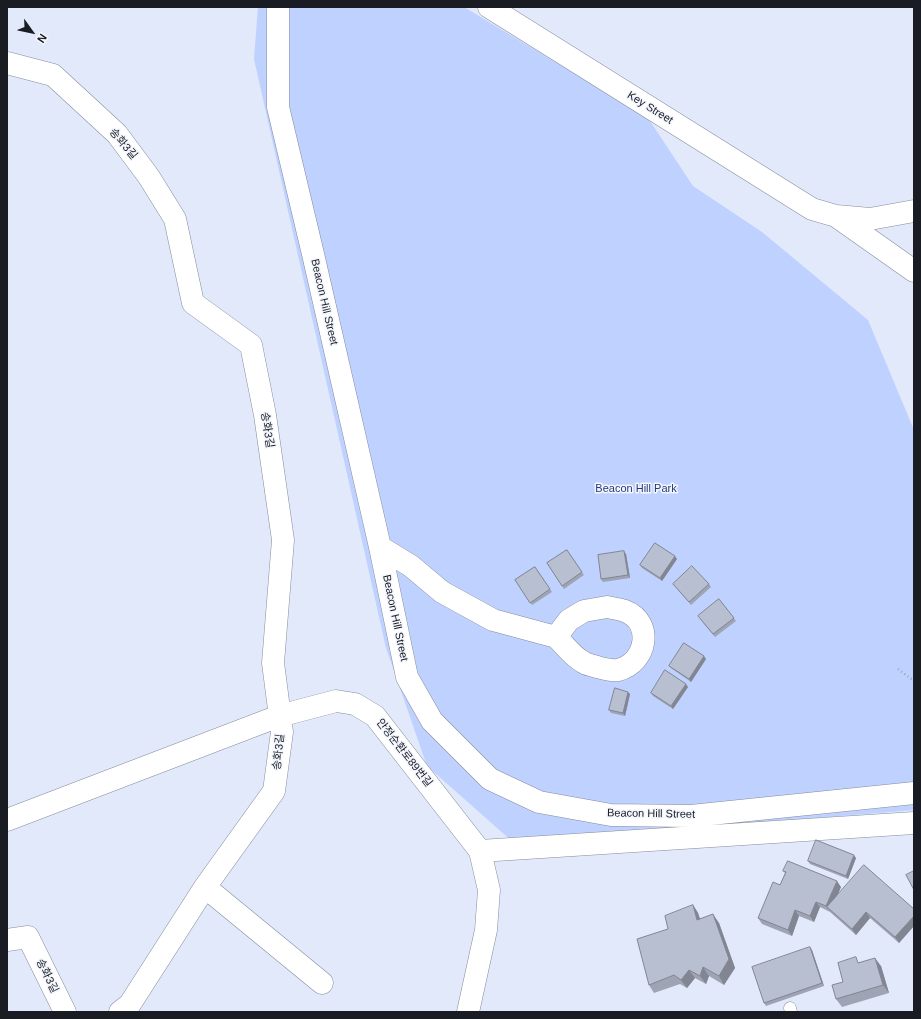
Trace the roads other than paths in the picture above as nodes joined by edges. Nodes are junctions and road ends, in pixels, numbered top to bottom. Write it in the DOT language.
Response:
graph roads {
  1 [pos="278,7"];
  2 [pos="489,7"];
  3 [pos="7,63"];
  4 [pos="914,211"];
  5 [pos="836,216"];
  6 [pos="914,271"];
  7 [pos="380,547"];
  8 [pos="556,637"];
  9 [pos="279,716"];
  10 [pos="914,793"];
  11 [pos="7,820"];
  12 [pos="914,823"];
  13 [pos="480,851"];
  14 [pos="205,887"];
  15 [pos="7,940"];
  16 [pos="322,983"];
  17 [pos="65,1012"];
  18 [pos="120,1012"];
  19 [pos="468,1012"];
  1 -- 7 [label="street, Beacon Hill Street"];
  2 -- 5 [label="street, Key Street"];
  3 -- 9 [label="street, 송화3길"];
  4 -- 5 [label="street"];
  5 -- 6 [label="street"];
  7 -- 8 [label="street"];
  7 -- 10 [label="street, Beacon Hill Street"];
  9 -- 11 [label="street, 안정순환로89번길"];
  9 -- 13 [label="street, 안정순환로89번길"];
  9 -- 14 [label="street, 송화3길"];
  12 -- 13 [label="street"];
  13 -- 19 [label="street"];
  14 -- 16 [label="street"];
  14 -- 18 [label="street, 송화3길"];
  15 -- 17 [label="street, 송화3길"];
}
